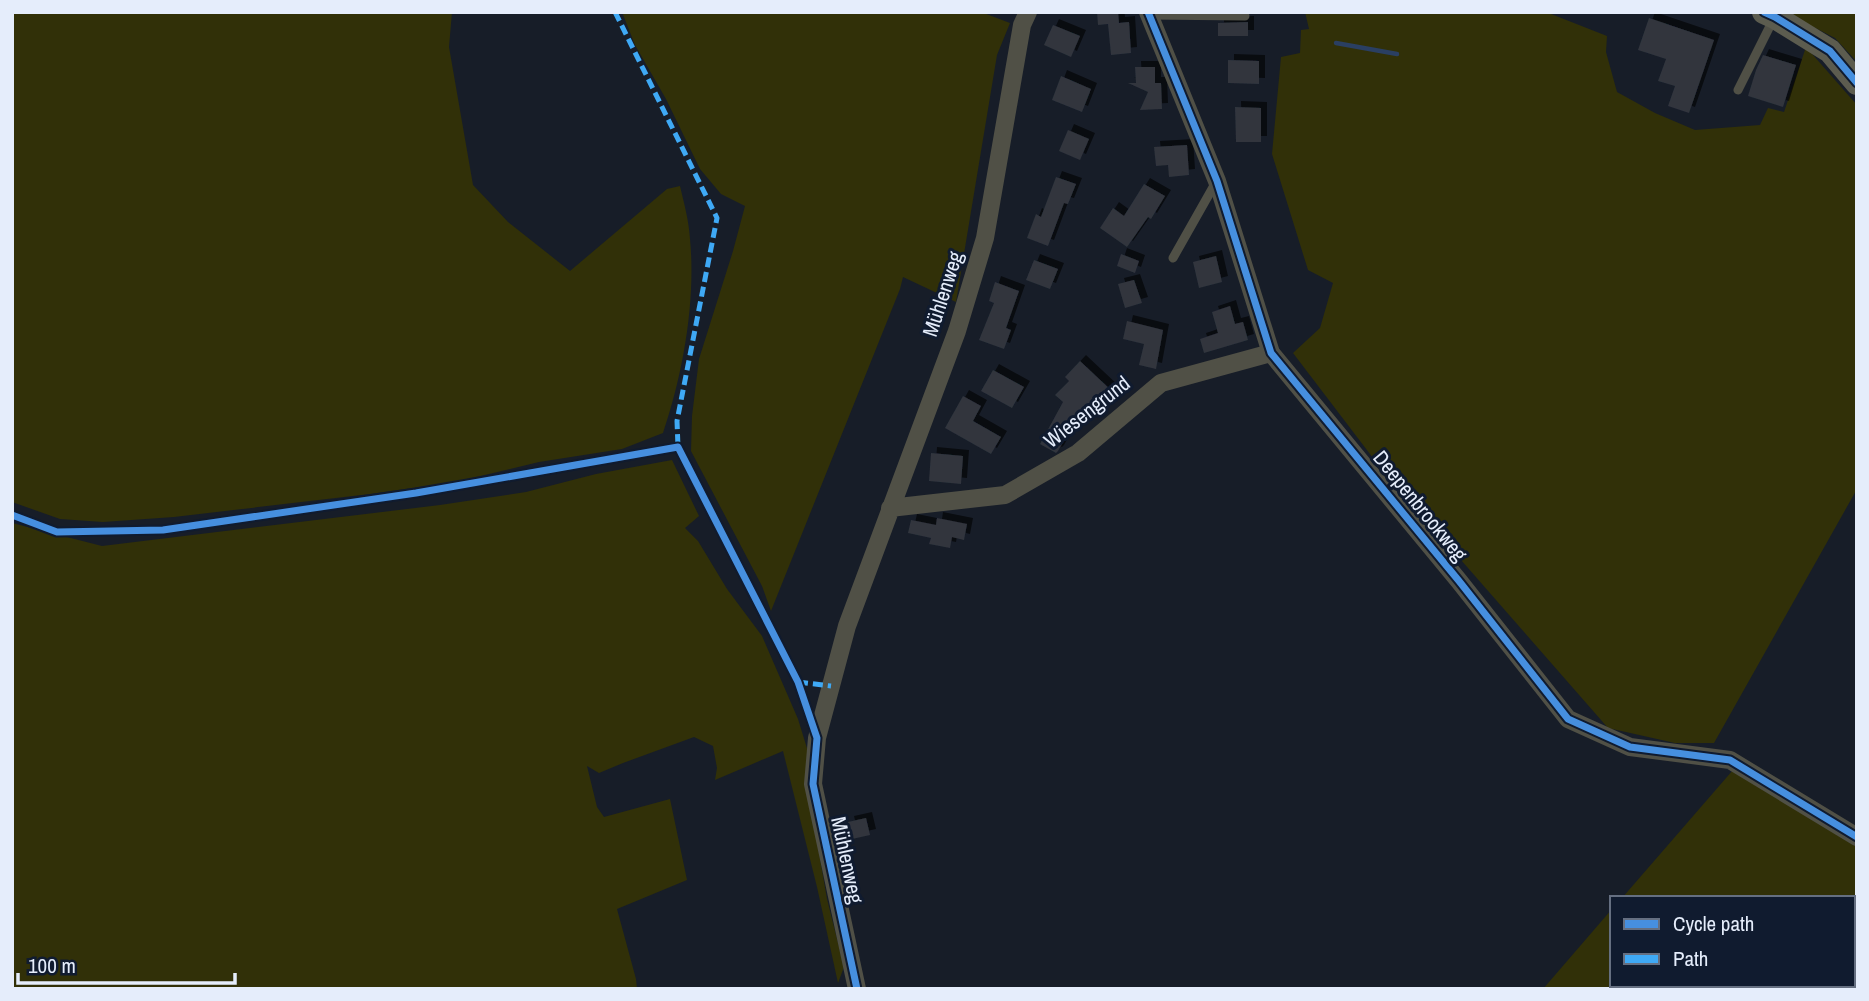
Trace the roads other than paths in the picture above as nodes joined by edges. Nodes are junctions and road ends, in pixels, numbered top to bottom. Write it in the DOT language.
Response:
graph roads {
  1 [pos="1028,12"];
  2 [pos="1149,13"];
  3 [pos="1770,15"];
  4 [pos="1245,16"];
  5 [pos="1857,83"];
  6 [pos="1738,90"];
  7 [pos="1217,181"];
  8 [pos="1173,258"];
  9 [pos="1271,353"];
  10 [pos="890,508"];
  11 [pos="1857,837"];
  12 [pos="857,989"];
  1 -- 10 [label="street, Mühlenweg"];
  2 -- 4 [label="lane"];
  2 -- 7 [label="street, Deepenbrookweg"];
  3 -- 5 [label="main road"];
  3 -- 6 [label="lane"];
  7 -- 8 [label="lane"];
  7 -- 9 [label="street, Deepenbrookweg"];
  9 -- 10 [label="street, Wiesengrund"];
  9 -- 11 [label="street, Deepenbrookweg"];
  10 -- 12 [label="street, Mühlenweg"];
}
